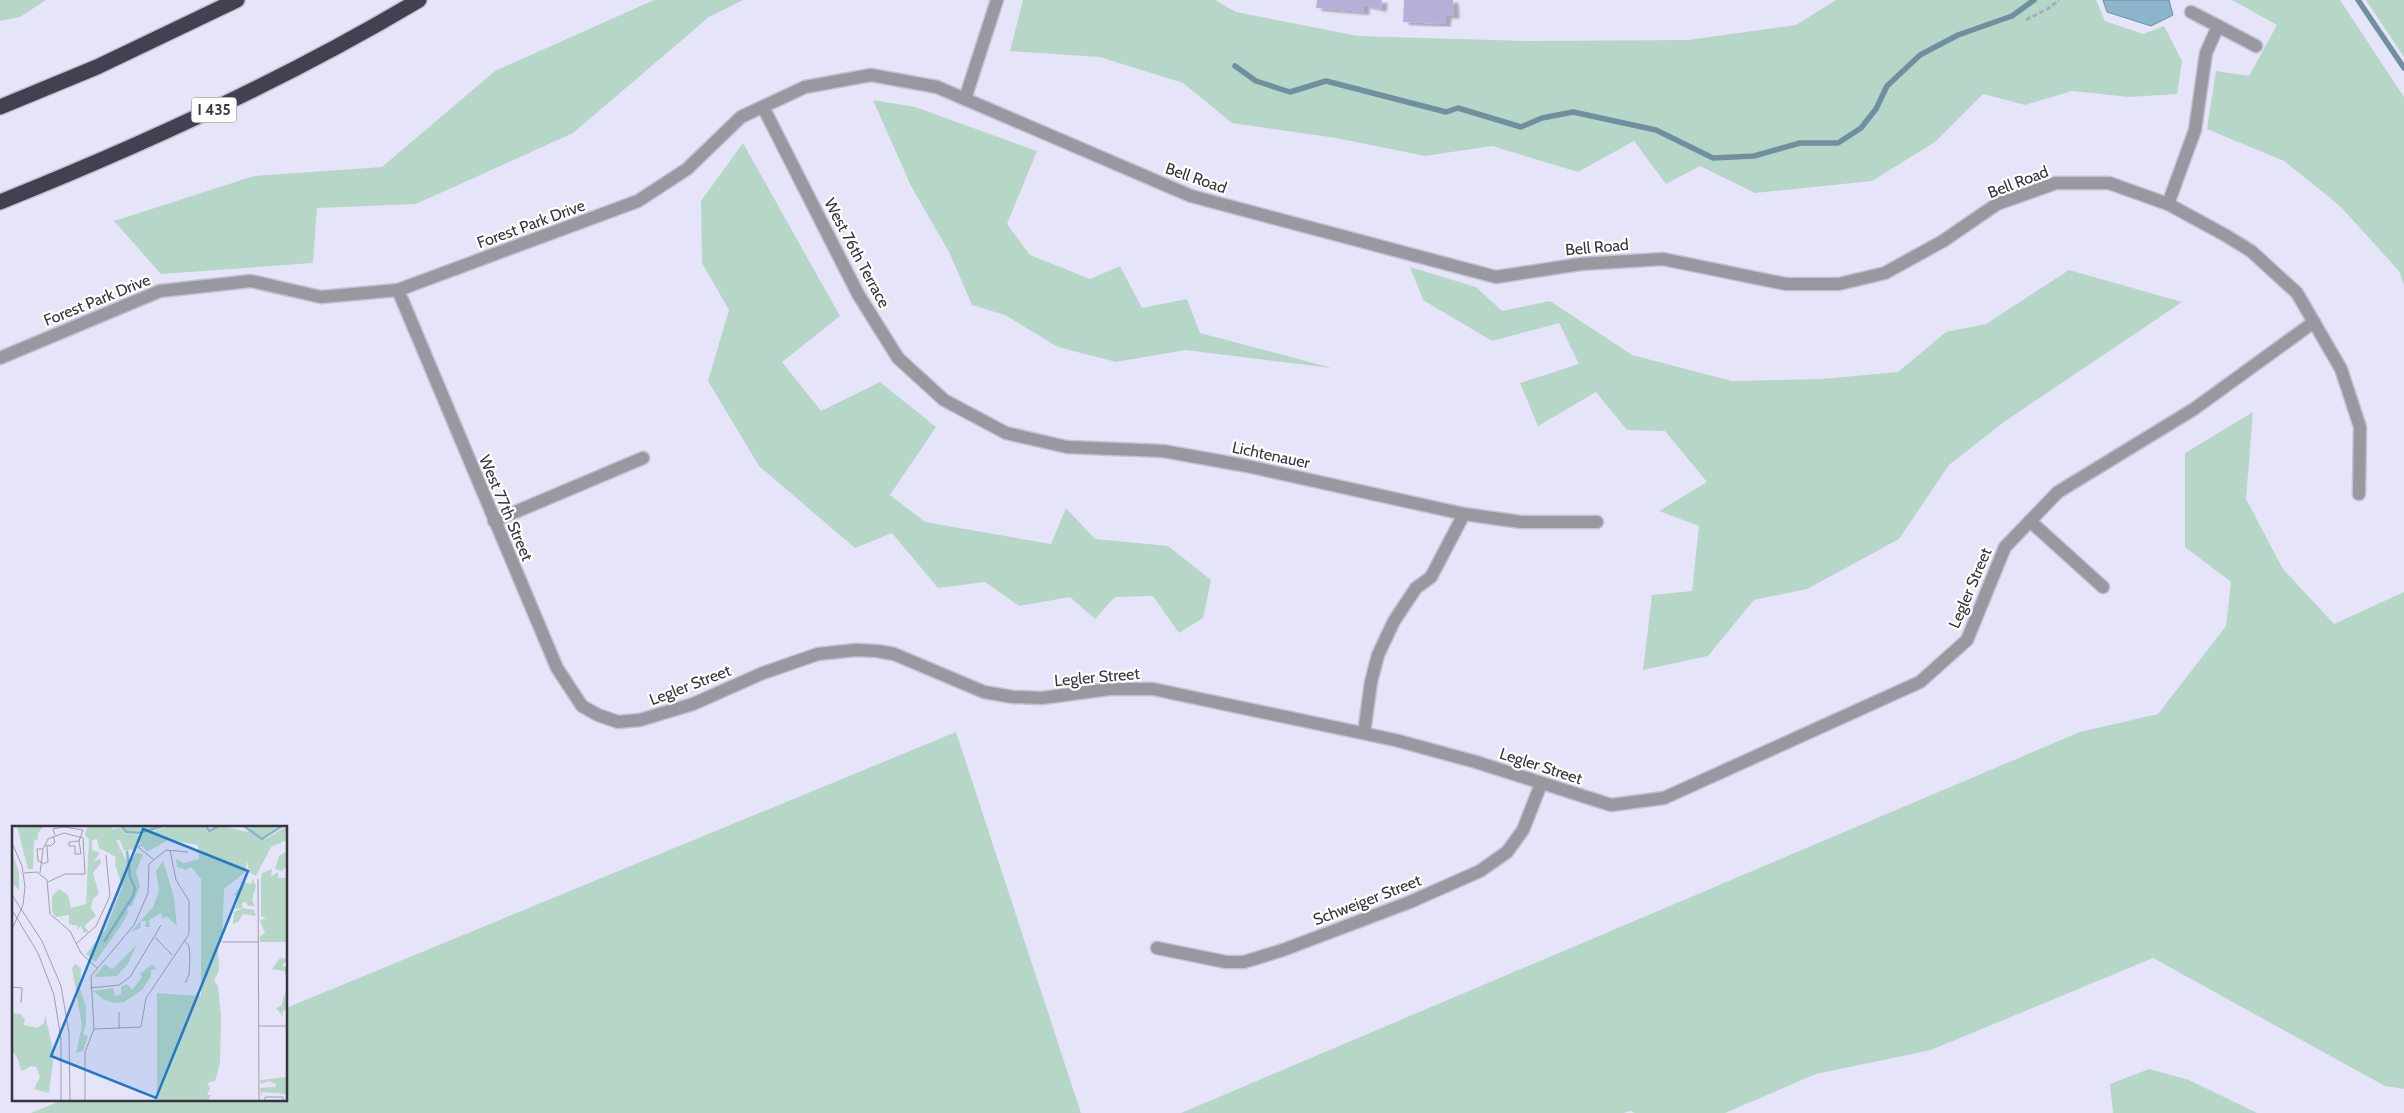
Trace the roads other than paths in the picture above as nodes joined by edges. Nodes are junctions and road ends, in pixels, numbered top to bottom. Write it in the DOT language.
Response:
graph roads {
  1 [pos="238,0"];
  2 [pos="419,0"];
  3 [pos="997,0"];
  4 [pos="2191,12"];
  5 [pos="2218,26"];
  6 [pos="2256,46"];
  7 [pos="965,99"];
  8 [pos="0,107"];
  9 [pos="763,107"];
  10 [pos="0,202"];
  11 [pos="2168,204"];
  12 [pos="398,290"];
  13 [pos="2314,322"];
  14 [pos="0,358"];
  15 [pos="944,400"];
  16 [pos="643,458"];
  17 [pos="2359,494"];
  18 [pos="1464,514"];
  19 [pos="494,521"];
  20 [pos="2030,521"];
  21 [pos="1597,522"];
  22 [pos="2104,587"];
  23 [pos="609,719"];
  24 [pos="1364,733"];
  25 [pos="1542,784"];
  26 [pos="1157,948"];
  1 -- 8 [label="highway"];
  2 -- 10 [label="highway, I 435"];
  3 -- 7 [label="street"];
  4 -- 5 [label="street"];
  5 -- 6 [label="street"];
  5 -- 11 [label="street"];
  7 -- 9 [label="street, Forest Park Drive"];
  7 -- 11 [label="street, Bell Road"];
  9 -- 12 [label="street, Forest Park Drive"];
  9 -- 15 [label="street, West 76th Terrace"];
  11 -- 13 [label="street, Bell Road"];
  12 -- 14 [label="street, Forest Park Drive"];
  12 -- 19 [label="street, West 77th Street"];
  13 -- 17 [label="street, Bell Road"];
  13 -- 20 [label="street, Legler Street"];
  15 -- 18 [label="street, Lichtenauer"];
  16 -- 19 [label="street"];
  18 -- 21 [label="street, Lichtenauer"];
  18 -- 24 [label="street"];
  19 -- 23 [label="street, West 77th Street"];
  20 -- 22 [label="street"];
  20 -- 25 [label="street, Legler Street"];
  23 -- 24 [label="street, Legler Street"];
  24 -- 25 [label="street, Legler Street"];
  25 -- 26 [label="street, Schweiger Street"];
}
